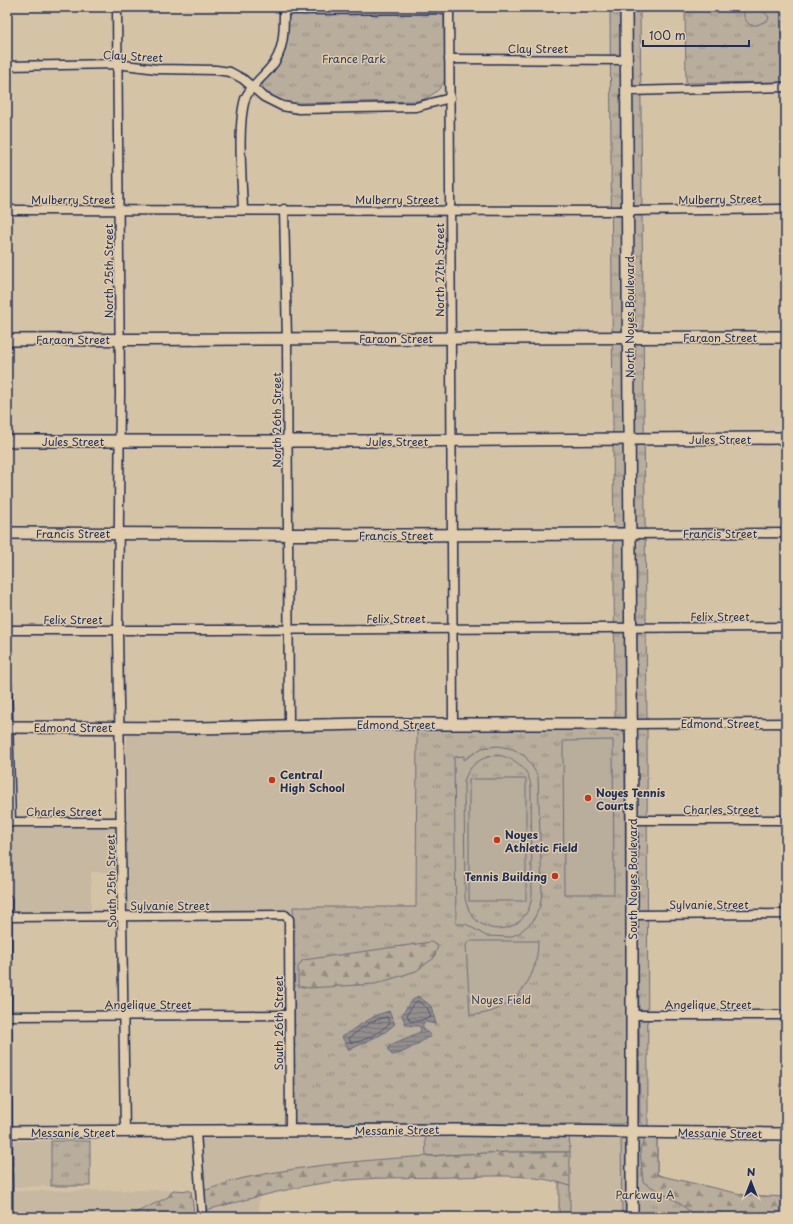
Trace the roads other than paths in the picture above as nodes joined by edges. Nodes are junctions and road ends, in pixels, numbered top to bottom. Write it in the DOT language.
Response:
graph roads {
  1 [pos="117,7"];
  2 [pos="626,7"];
  3 [pos="284,8"];
  4 [pos="449,8"];
  5 [pos="449,59"];
  6 [pos="627,60"];
  7 [pos="118,64"];
  8 [pos="7,66"];
  9 [pos="252,87"];
  10 [pos="786,87"];
  11 [pos="628,91"];
  12 [pos="450,98"];
  13 [pos="284,209"];
  14 [pos="7,210"];
  15 [pos="119,210"];
  16 [pos="243,210"];
  17 [pos="450,210"];
  18 [pos="786,210"];
  19 [pos="628,211"];
  20 [pos="786,337"];
  21 [pos="287,338"];
  22 [pos="449,338"];
  23 [pos="629,338"];
  24 [pos="120,339"];
  25 [pos="7,340"];
  26 [pos="786,438"];
  27 [pos="630,439"];
  28 [pos="7,440"];
  29 [pos="450,440"];
  30 [pos="120,441"];
  31 [pos="287,441"];
  32 [pos="7,533"];
  33 [pos="119,533"];
  34 [pos="786,533"];
  35 [pos="288,534"];
  36 [pos="630,534"];
  37 [pos="452,535"];
  38 [pos="630,627"];
  39 [pos="786,627"];
  40 [pos="452,628"];
  41 [pos="7,630"];
  42 [pos="118,630"];
  43 [pos="289,630"];
  44 [pos="7,684"];
  45 [pos="786,723"];
  46 [pos="453,724"];
  47 [pos="631,724"];
  48 [pos="289,726"];
  49 [pos="8,727"];
  50 [pos="120,727"];
  51 [pos="632,820"];
  52 [pos="786,820"];
  53 [pos="9,822"];
  54 [pos="121,822"];
  55 [pos="7,899"];
  56 [pos="786,914"];
  57 [pos="632,915"];
  58 [pos="123,916"];
  59 [pos="285,916"];
  60 [pos="7,917"];
  61 [pos="7,1009"];
  62 [pos="124,1015"];
  63 [pos="289,1015"];
  64 [pos="631,1015"];
  65 [pos="786,1015"];
  66 [pos="7,1016"];
  67 [pos="7,1029"];
  68 [pos="290,1131"];
  69 [pos="633,1131"];
  70 [pos="7,1132"];
  71 [pos="124,1132"];
  72 [pos="196,1132"];
  73 [pos="786,1134"];
  74 [pos="632,1196"];
  75 [pos="8,1217"];
  76 [pos="202,1217"];
  77 [pos="632,1217"];
  78 [pos="640,1217"];
  1 -- 7 [label="street, North 25th Street"];
  2 -- 6 [label="street, North Noyes Boulevard"];
  3 -- 4 [label="street"];
  3 -- 9 [label="street"];
  4 -- 5 [label="street, North 27th Street"];
  5 -- 6 [label="street, Clay Street"];
  5 -- 12 [label="street, North 27th Street"];
  6 -- 11 [label="street, North Noyes Boulevard"];
  7 -- 8 [label="street, Clay Street"];
  7 -- 9 [label="street, Clay Street"];
  7 -- 15 [label="street, North 25th Street"];
  9 -- 12 [label="street"];
  9 -- 16 [label="street"];
  10 -- 11 [label="street"];
  11 -- 19 [label="street, North Noyes Boulevard"];
  12 -- 17 [label="street, North 27th Street"];
  13 -- 16 [label="street, Mulberry Street"];
  13 -- 17 [label="street, Mulberry Street"];
  13 -- 21 [label="street, North 26th Street"];
  14 -- 15 [label="street, Mulberry Street"];
  15 -- 16 [label="street, Mulberry Street"];
  15 -- 24 [label="street, North 25th Street"];
  17 -- 19 [label="street, Mulberry Street"];
  17 -- 22 [label="street, North 27th Street"];
  18 -- 19 [label="street, Mulberry Street"];
  19 -- 23 [label="street, North Noyes Boulevard"];
  20 -- 23 [label="street, Faraon Street"];
  21 -- 22 [label="street, Faraon Street"];
  21 -- 24 [label="street, Faraon Street"];
  21 -- 31 [label="street, North 26th Street"];
  22 -- 23 [label="street, Faraon Street"];
  22 -- 29 [label="street, North 27th Street"];
  23 -- 27 [label="street, North Noyes Boulevard"];
  24 -- 25 [label="street, Faraon Street"];
  24 -- 30 [label="street, North 25th Street"];
  26 -- 27 [label="street, Jules Street"];
  27 -- 29 [label="street, Jules Street"];
  27 -- 36 [label="street, North Noyes Boulevard"];
  28 -- 30 [label="street, Jules Street"];
  29 -- 31 [label="street, Jules Street"];
  29 -- 37 [label="street, North 27th Street"];
  30 -- 31 [label="street, Jules Street"];
  30 -- 33 [label="street, North 25th Street"];
  31 -- 35 [label="street, North 26th Street"];
  32 -- 33 [label="street, Francis Street"];
  33 -- 35 [label="street, Francis Street"];
  33 -- 42 [label="street, North 25th Street"];
  34 -- 36 [label="street, Francis Street"];
  35 -- 37 [label="street, Francis Street"];
  35 -- 43 [label="street, North 26th Street"];
  36 -- 37 [label="street, Francis Street"];
  36 -- 38 [label="street, North Noyes Boulevard"];
  37 -- 40 [label="street, North 27th Street"];
  38 -- 39 [label="street, Felix Street"];
  38 -- 40 [label="street, Felix Street"];
  38 -- 47 [label="street, South Noyes Boulevard"];
  40 -- 43 [label="street, Felix Street"];
  40 -- 46 [label="street, North 27th Street"];
  41 -- 42 [label="street, Felix Street"];
  42 -- 43 [label="street, Felix Street"];
  42 -- 50 [label="street, South 25th Street"];
  43 -- 48 [label="street"];
  44 -- 49 [label="street"];
  45 -- 47 [label="street, Edmond Street"];
  46 -- 47 [label="street, Edmond Street"];
  46 -- 48 [label="street, Edmond Street"];
  47 -- 51 [label="street, South Noyes Boulevard"];
  48 -- 50 [label="street, Edmond Street"];
  49 -- 50 [label="street, Edmond Street"];
  49 -- 53 [label="street"];
  50 -- 54 [label="street, South 25th Street"];
  51 -- 52 [label="street, Charles Street"];
  51 -- 57 [label="street, South Noyes Boulevard"];
  53 -- 54 [label="street, Charles Street"];
  54 -- 58 [label="street, South 25th Street"];
  55 -- 60 [label="street"];
  56 -- 57 [label="street, Sylvanie Street"];
  57 -- 64 [label="street, South Noyes Boulevard"];
  58 -- 59 [label="street, Sylvanie Street"];
  58 -- 60 [label="street, Sylvanie Street"];
  58 -- 62 [label="street, South 25th Street"];
  59 -- 63 [label="street, South 26th Street"];
  60 -- 61 [label="street"];
  62 -- 63 [label="street, Angelique Street"];
  62 -- 66 [label="street, Angelique Street"];
  62 -- 71 [label="street, South 25th Street"];
  63 -- 68 [label="street, South 26th Street"];
  64 -- 65 [label="street, Angelique Street"];
  64 -- 69 [label="street, South Noyes Boulevard"];
  67 -- 70 [label="street"];
  68 -- 69 [label="street, Messanie Street"];
  68 -- 72 [label="street, Messanie Street"];
  69 -- 73 [label="street, Messanie Street"];
  69 -- 74 [label="street, South Noyes Boulevard"];
  70 -- 71 [label="street, Messanie Street"];
  70 -- 75 [label="street"];
  71 -- 72 [label="street, Messanie Street"];
  72 -- 76 [label="street"];
  74 -- 77 [label="street, South Noyes Boulevard"];
  74 -- 78 [label="street"];
}
